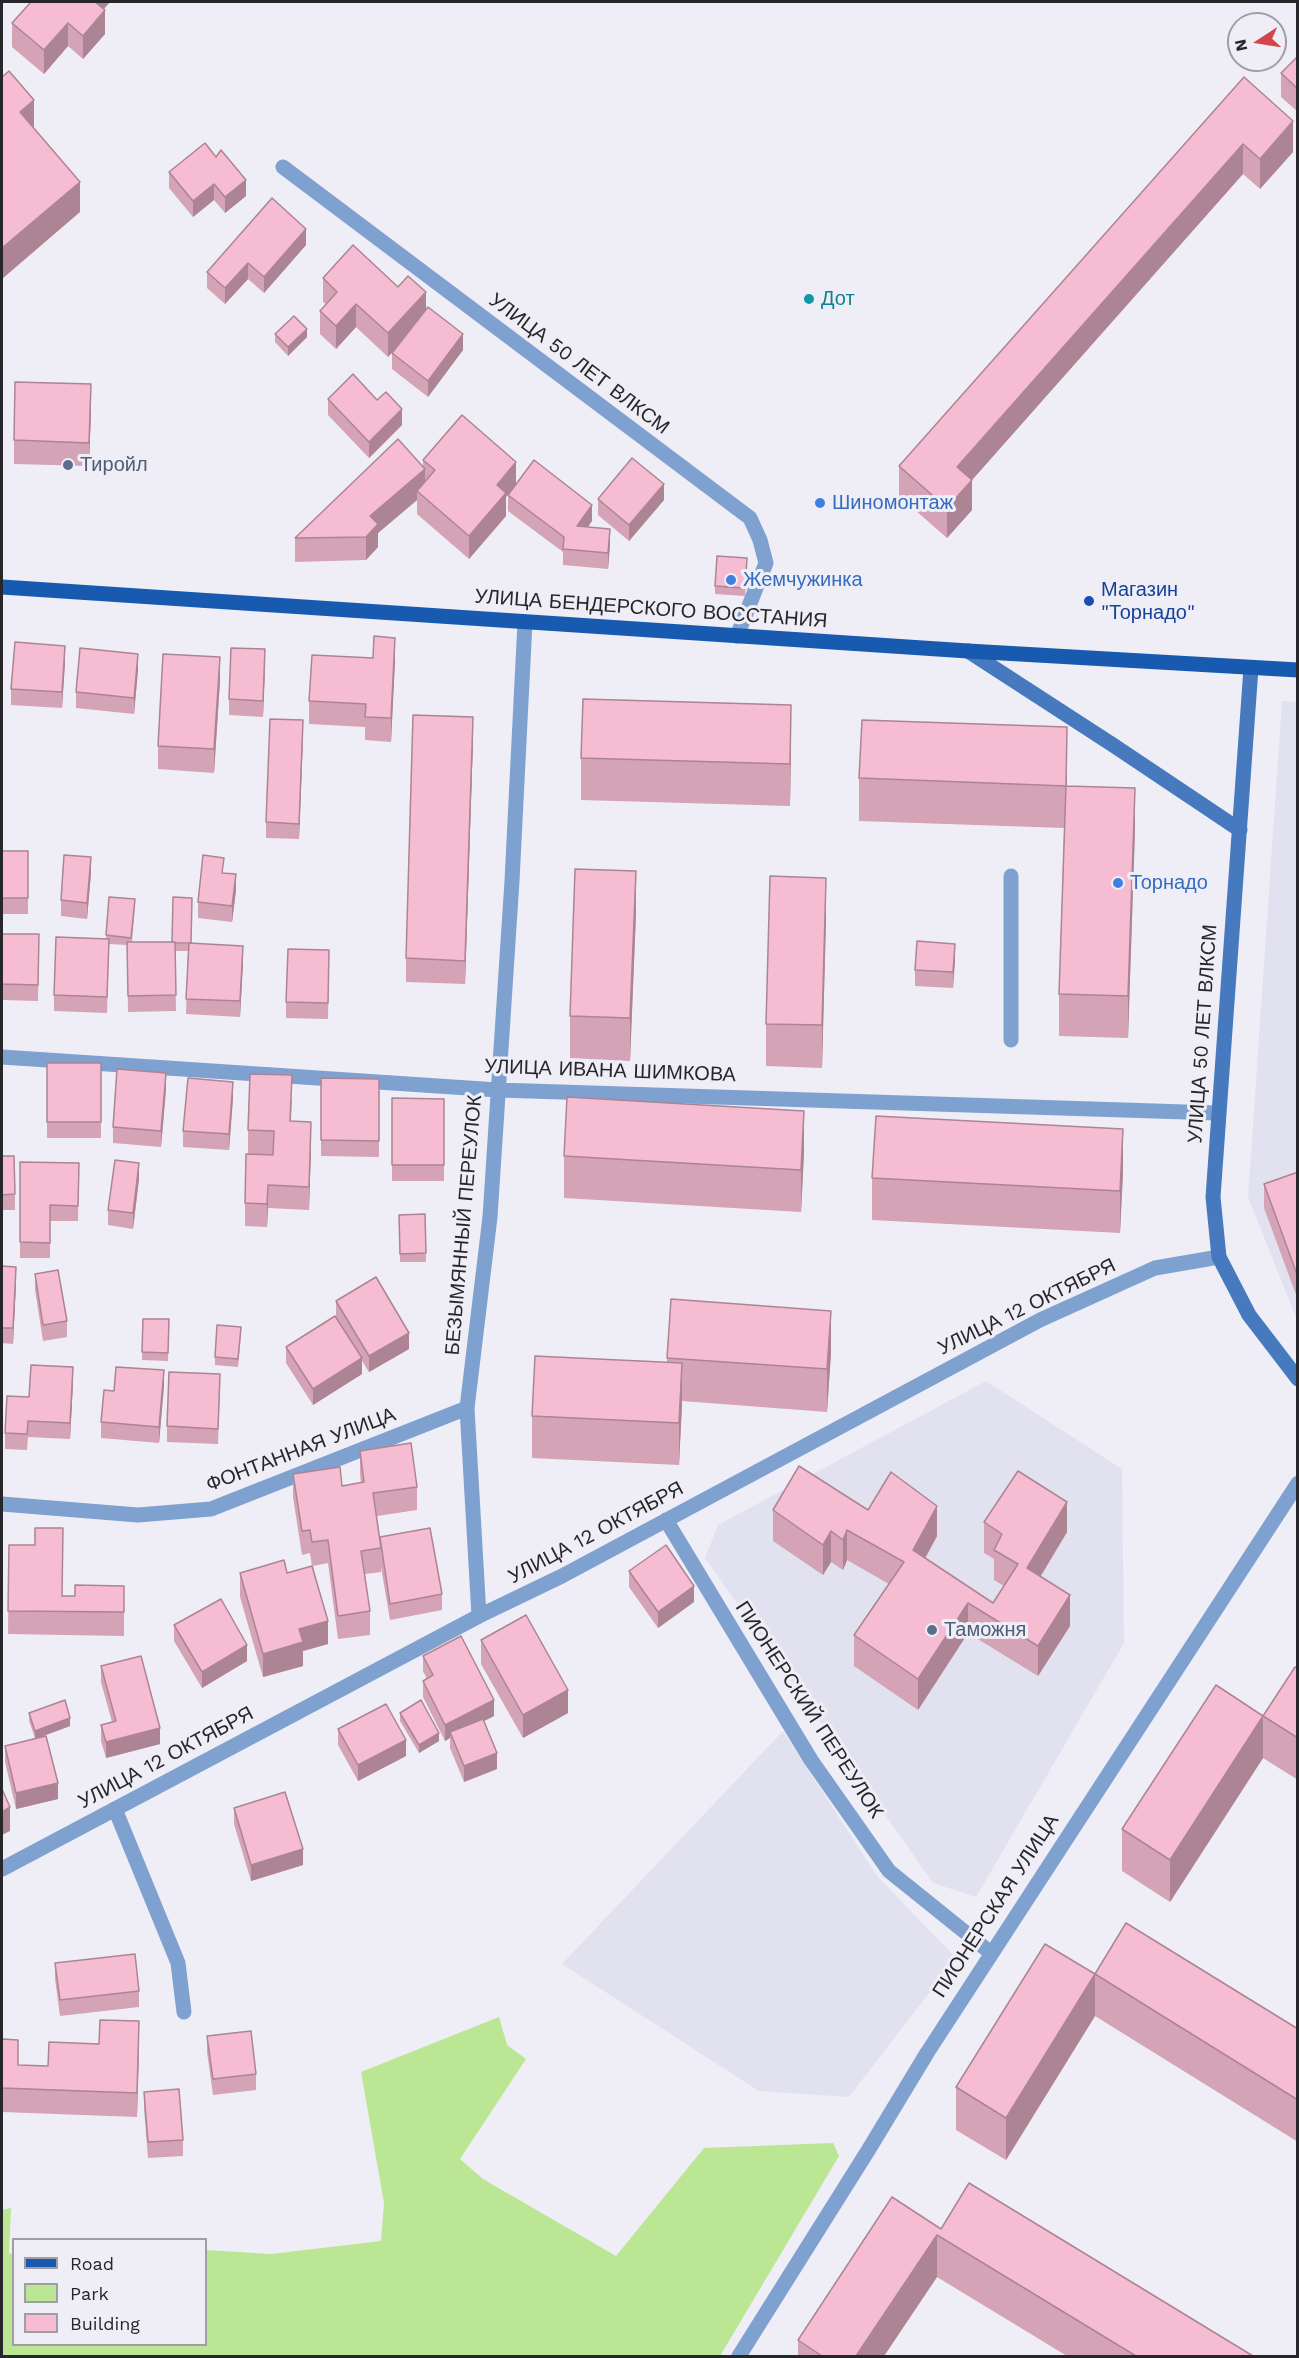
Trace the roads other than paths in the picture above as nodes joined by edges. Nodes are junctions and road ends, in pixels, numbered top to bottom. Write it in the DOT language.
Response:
graph roads {
  1 [pos="283,167"];
  2 [pos="2,587"];
  3 [pos="525,622"];
  4 [pos="737,636"];
  5 [pos="968,651"];
  6 [pos="1251,668"];
  7 [pos="1298,670"];
  8 [pos="1240,830"];
  9 [pos="1011,876"];
  10 [pos="1011,1040"];
  11 [pos="2,1057"];
  12 [pos="498,1090"];
  13 [pos="1217,1113"];
  14 [pos="1219,1257"];
  15 [pos="1298,1379"];
  16 [pos="467,1408"];
  17 [pos="1298,1483"];
  18 [pos="2,1504"];
  19 [pos="666,1520"];
  20 [pos="479,1616"];
  21 [pos="115,1809"];
  22 [pos="2,1869"];
  23 [pos="991,1953"];
  24 [pos="184,2012"];
  25 [pos="738,2356"];
  1 -- 4 [label="street, УЛИЦА 50 ЛЕТ ВЛКСМ"];
  2 -- 3 [label="main road, УЛИЦА БЕНДЕРСКОГО ВОССТАНИЯ"];
  3 -- 4 [label="main road, УЛИЦА БЕНДЕРСКОГО ВОССТАНИЯ"];
  3 -- 12 [label="street, БЕЗЫМЯННЫЙ ПЕРЕУЛОК"];
  4 -- 5 [label="main road, УЛИЦА БЕНДЕРСКОГО ВОССТАНИЯ"];
  5 -- 6 [label="main road, УЛИЦА БЕНДЕРСКОГО ВОССТАНИЯ"];
  5 -- 8 [label="street"];
  6 -- 7 [label="main road, УЛИЦА БЕНДЕРСКОГО ВОССТАНИЯ"];
  6 -- 8 [label="street, УЛИЦА 50 ЛЕТ ВЛКСМ"];
  8 -- 13 [label="street, УЛИЦА 50 ЛЕТ ВЛКСМ"];
  9 -- 10 [label="street"];
  11 -- 12 [label="street, УЛИЦА ИВАНА ШИМКОВА"];
  12 -- 13 [label="street, УЛИЦА ИВАНА ШИМКОВА"];
  12 -- 16 [label="street, БЕЗЫМЯННЫЙ ПЕРЕУЛОК"];
  13 -- 14 [label="street, УЛИЦА 50 ЛЕТ ВЛКСМ"];
  14 -- 15 [label="street, УЛИЦА 50 ЛЕТ ВЛКСМ"];
  14 -- 19 [label="street, УЛИЦА 12 ОКТЯБРЯ"];
  16 -- 18 [label="street, ФОНТАННАЯ УЛИЦА"];
  16 -- 20 [label="street, БЕЗЫМЯННЫЙ ПЕРЕУЛОК"];
  17 -- 23 [label="street, ПИОНЕРСКАЯ УЛИЦА"];
  19 -- 20 [label="street, УЛИЦА 12 ОКТЯБРЯ"];
  19 -- 23 [label="street, ПИОНЕРСКИЙ ПЕРЕУЛОК"];
  20 -- 21 [label="street, УЛИЦА 12 ОКТЯБРЯ"];
  21 -- 22 [label="street, УЛИЦА 12 ОКТЯБРЯ"];
  21 -- 24 [label="street"];
  23 -- 25 [label="street, ПИОНЕРСКАЯ УЛИЦА"];
}
